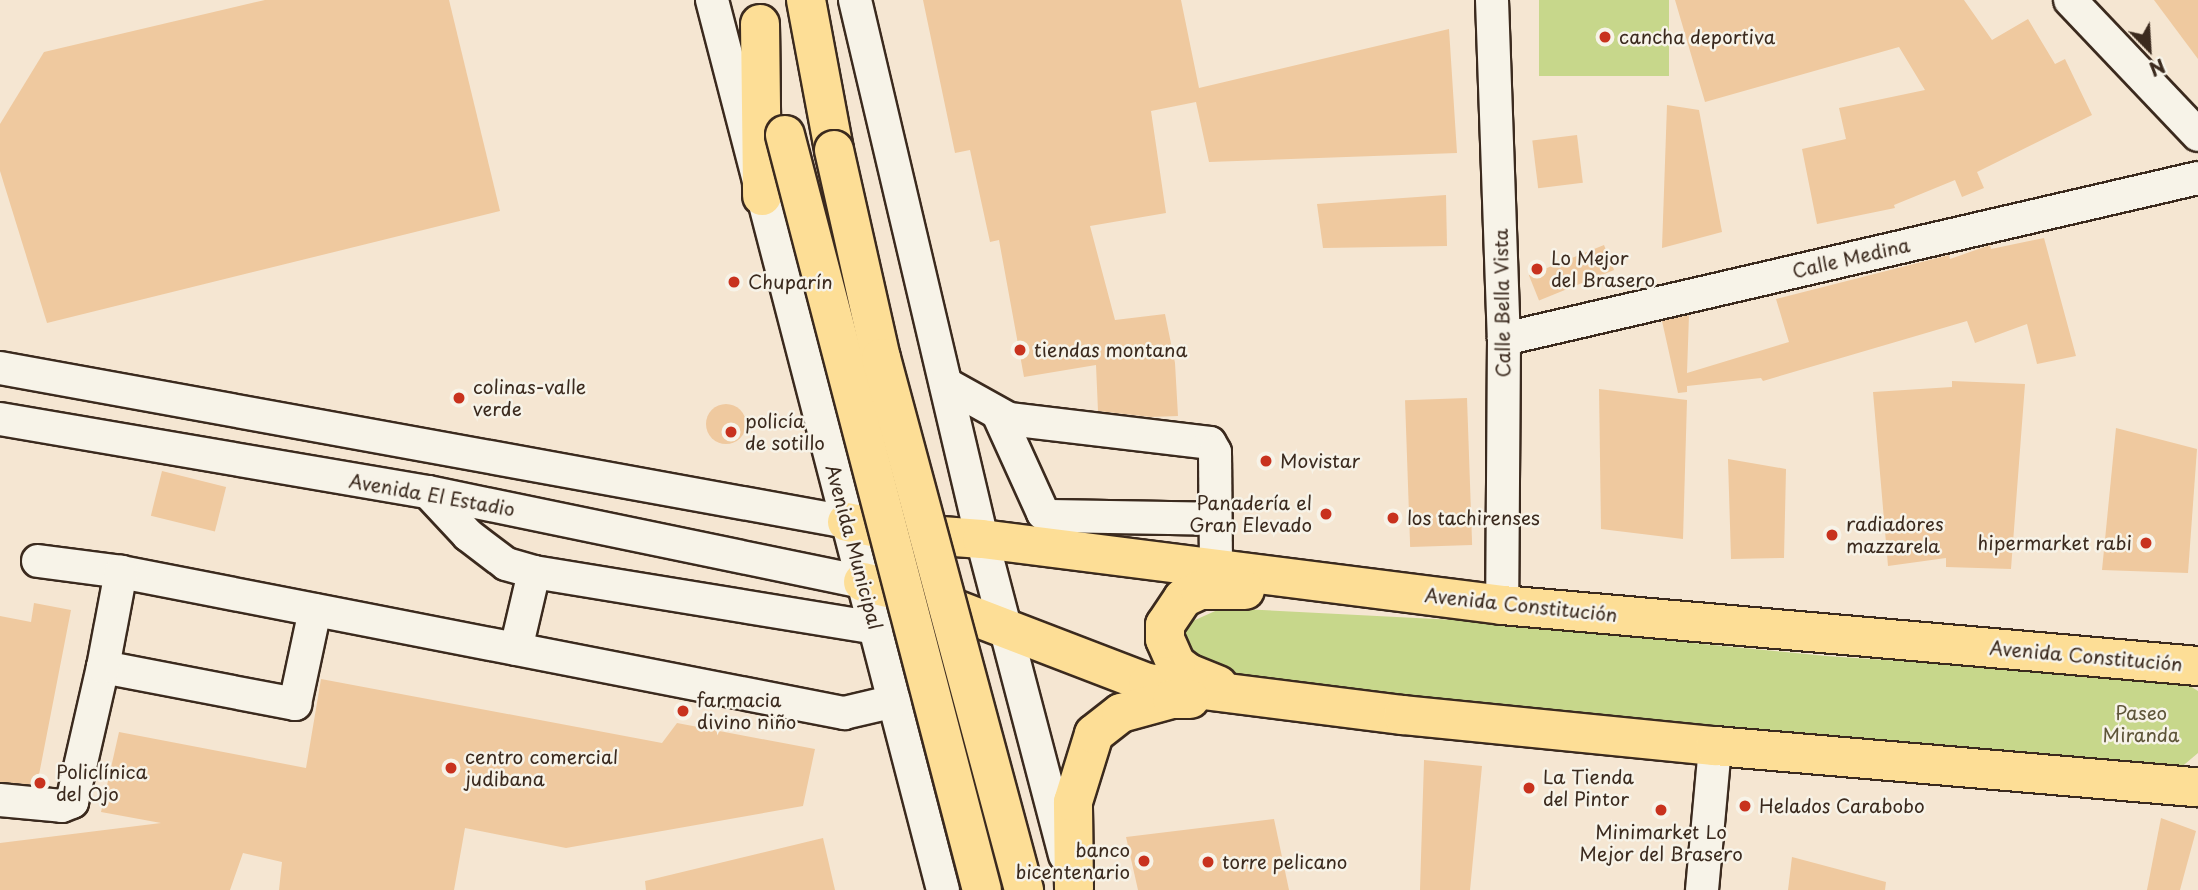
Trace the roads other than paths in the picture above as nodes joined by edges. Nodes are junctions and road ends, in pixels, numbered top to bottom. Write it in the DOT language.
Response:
graph roads {
  1 [pos="712,0"];
  2 [pos="806,0"];
  3 [pos="855,0"];
  4 [pos="1492,0"];
  5 [pos="2070,0"];
  6 [pos="757,12"];
  7 [pos="2198,135"];
  8 [pos="2198,178"];
  9 [pos="762,196"];
  10 [pos="1504,338"];
  11 [pos="0,368"];
  12 [pos="946,384"];
  13 [pos="999,416"];
  14 [pos="0,419"];
  15 [pos="428,492"];
  16 [pos="1214,519"];
  17 [pos="847,522"];
  18 [pos="982,540"];
  19 [pos="38,561"];
  20 [pos="1216,569"];
  21 [pos="121,572"];
  22 [pos="534,572"];
  23 [pos="863,582"];
  24 [pos="1502,605"];
  25 [pos="315,610"];
  26 [pos="876,628"];
  27 [pos="1005,629"];
  28 [pos="516,649"];
  29 [pos="103,667"];
  30 [pos="2190,667"];
  31 [pos="1269,698"];
  32 [pos="895,701"];
  33 [pos="1715,746"];
  34 [pos="2188,781"];
  35 [pos="0,800"];
  36 [pos="943,890"];
  37 [pos="982,890"];
  38 [pos="1024,890"];
  39 [pos="1074,890"];
  40 [pos="1702,890"];
  1 -- 9 [label="street, Avenida Municipal"];
  2 -- 38 [label="main road, bridge"];
  3 -- 12 [label="street"];
  4 -- 10 [label="street, Calle Bella Vista"];
  5 -- 7 [label="street"];
  6 -- 9 [label="main road"];
  6 -- 37 [label="main road, Avenida Municipal, bridge"];
  8 -- 10 [label="street, Calle Medina"];
  9 -- 17 [label="street, Avenida Municipal"];
  10 -- 24 [label="street, Calle Bella Vista"];
  11 -- 17 [label="street"];
  12 -- 13 [label="street"];
  12 -- 18 [label="street"];
  13 -- 16 [label="street"];
  13 -- 16 [label="street"];
  14 -- 15 [label="street, Avenida El Estadio"];
  15 -- 22 [label="street"];
  15 -- 23 [label="street, Avenida El Estadio"];
  16 -- 20 [label="street"];
  17 -- 18 [label="main road, Avenida Constitución"];
  17 -- 23 [label="street, Avenida Municipal"];
  18 -- 20 [label="main road, Avenida Constitución"];
  18 -- 27 [label="street"];
  19 -- 21 [label="street"];
  20 -- 24 [label="main road, Avenida Constitución"];
  21 -- 25 [label="street"];
  21 -- 29 [label="street"];
  22 -- 26 [label="street"];
  22 -- 28 [label="street"];
  23 -- 26 [label="street, Avenida Municipal"];
  23 -- 27 [label="main road"];
  24 -- 30 [label="main road, Avenida Constitución"];
  24 -- 31 [label="main road"];
  25 -- 28 [label="street"];
  25 -- 29 [label="street"];
  26 -- 32 [label="street, Avenida Municipal"];
  27 -- 31 [label="main road"];
  27 -- 39 [label="street"];
  28 -- 32 [label="street"];
  29 -- 35 [label="street"];
  31 -- 33 [label="main road"];
  31 -- 39 [label="main road"];
  32 -- 36 [label="street, Avenida Municipal"];
  33 -- 34 [label="main road"];
  33 -- 40 [label="street"];
}
